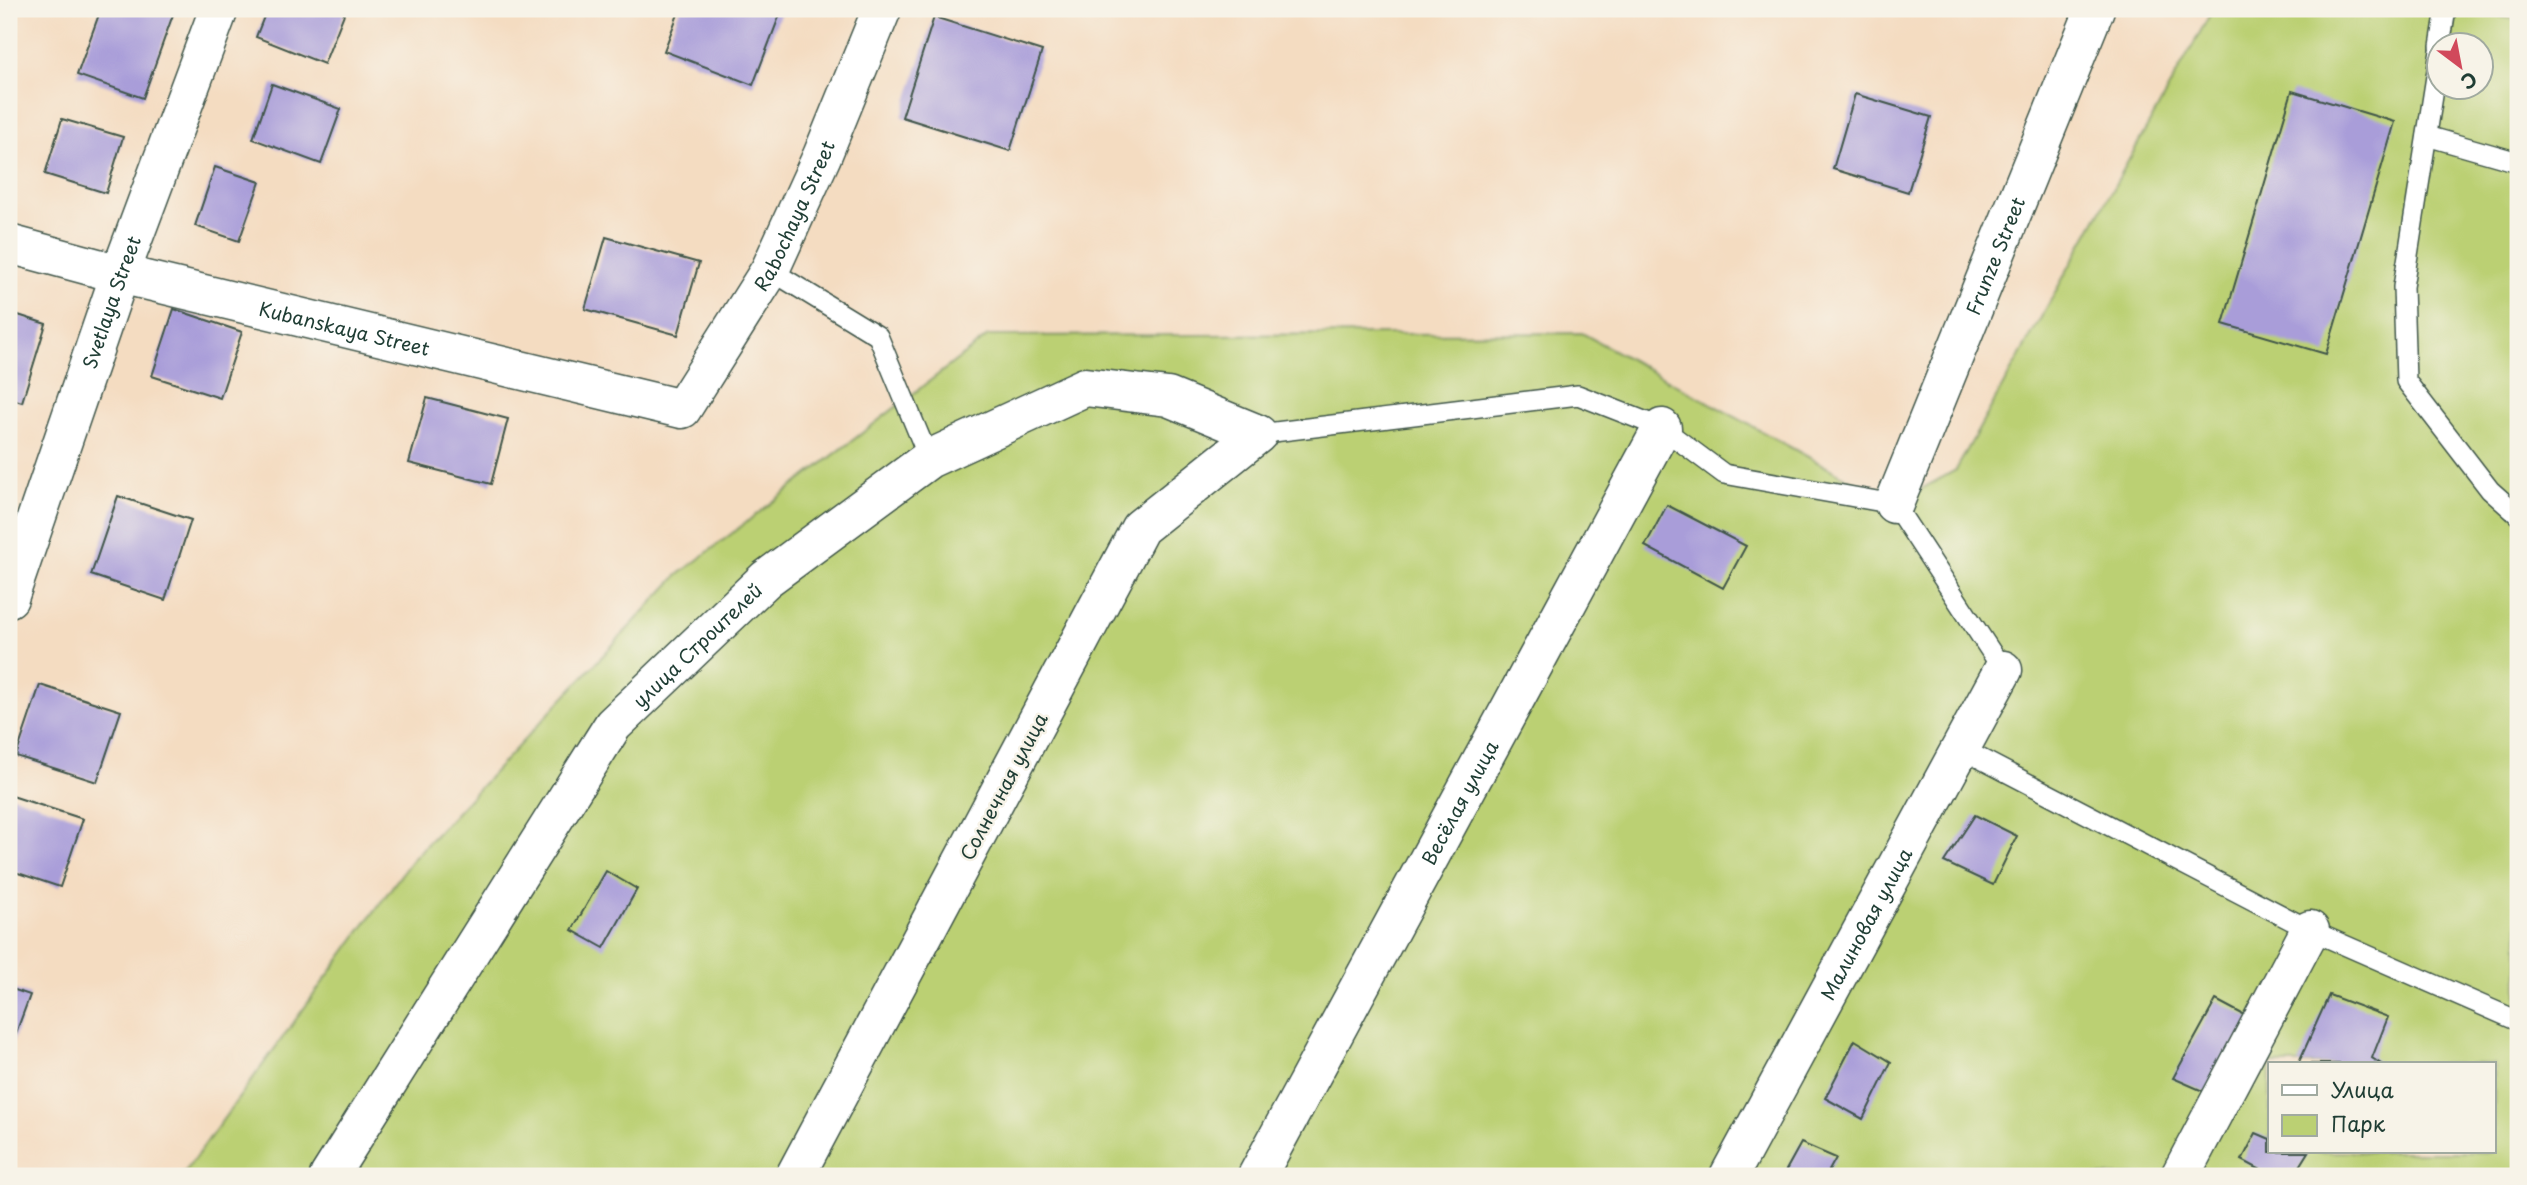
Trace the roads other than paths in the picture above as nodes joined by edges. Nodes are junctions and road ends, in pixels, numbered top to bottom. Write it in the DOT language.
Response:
graph roads {
  1 [pos="219,9"];
  2 [pos="882,9"];
  3 [pos="2095,9"];
  4 [pos="2446,9"];
  5 [pos="2442,32"];
  6 [pos="2432,102"];
  7 [pos="2427,135"];
  8 [pos="2518,162"];
  9 [pos="9,244"];
  10 [pos="770,270"];
  11 [pos="120,274"];
  12 [pos="681,409"];
  13 [pos="1662,428"];
  14 [pos="1258,434"];
  15 [pos="929,459"];
  16 [pos="1894,504"];
  17 [pos="2518,515"];
  18 [pos="9,598"];
  19 [pos="2003,670"];
  20 [pos="1962,749"];
  21 [pos="2311,930"];
  22 [pos="2518,1021"];
  23 [pos="329,1176"];
  24 [pos="795,1176"];
  25 [pos="1257,1176"];
  26 [pos="1729,1176"];
  27 [pos="2180,1176"];
  1 -- 11 [label="street, Svetlaya Street"];
  2 -- 10 [label="street, Rabochaya Street"];
  3 -- 16 [label="street, Frunze Street"];
  4 -- 5 [label="lane"];
  6 -- 7 [label="lane"];
  7 -- 8 [label="lane"];
  7 -- 17 [label="lane"];
  9 -- 11 [label="street, Kubanskaya Street"];
  10 -- 12 [label="street, Rabochaya Street"];
  10 -- 15 [label="lane"];
  11 -- 12 [label="street, Kubanskaya Street"];
  11 -- 18 [label="street, Svetlaya Street"];
  13 -- 14 [label="lane"];
  13 -- 16 [label="lane"];
  13 -- 25 [label="street, Весёлая улица"];
  14 -- 15 [label="street, улица Строителей"];
  14 -- 24 [label="street, Солнечная улица"];
  15 -- 23 [label="street, улица Строителей"];
  16 -- 19 [label="lane"];
  19 -- 20 [label="street, Малиновая улица"];
  20 -- 21 [label="lane"];
  20 -- 26 [label="street, Малиновая улица"];
  21 -- 22 [label="lane"];
  21 -- 27 [label="street"];
}
